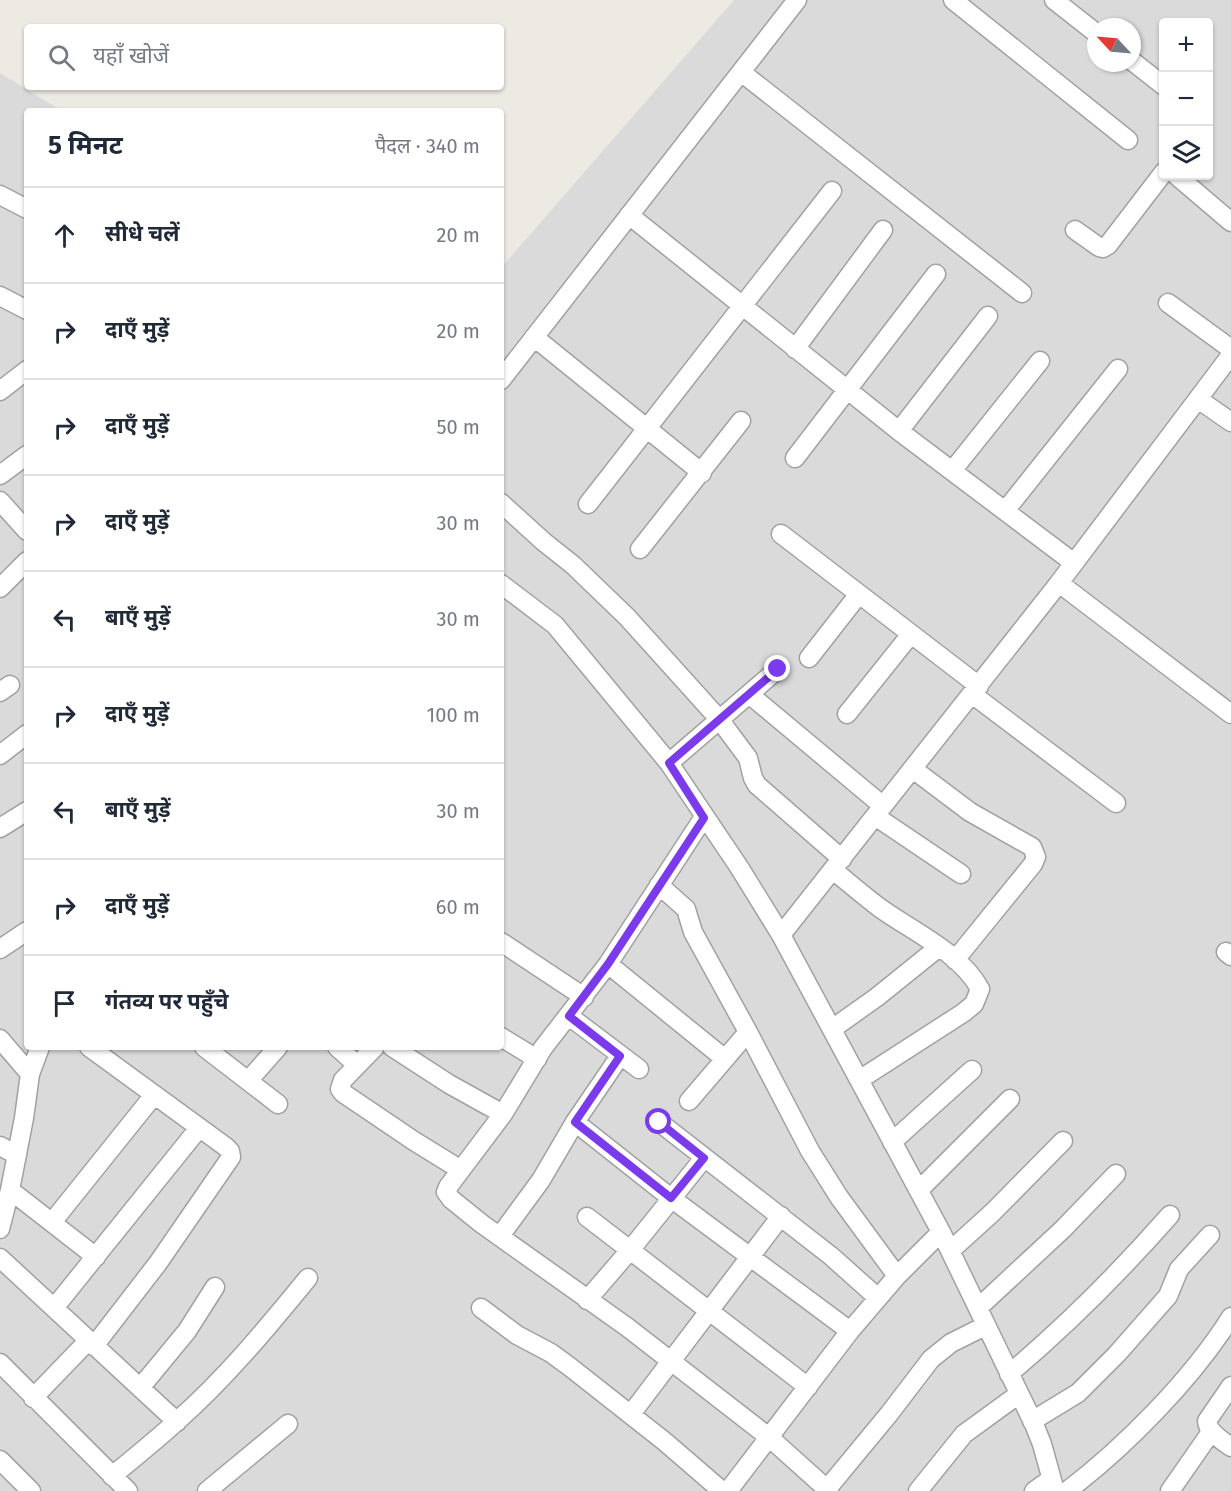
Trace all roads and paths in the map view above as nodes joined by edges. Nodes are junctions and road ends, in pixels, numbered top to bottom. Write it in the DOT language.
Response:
graph roads {
  1 [pos="797,0"];
  2 [pos="953,0"];
  3 [pos="1054,0"];
  4 [pos="1087,26"];
  5 [pos="1141,68"];
  6 [pos="741,72"];
  7 [pos="1159,82"];
  8 [pos="1128,140"];
  9 [pos="1159,179"];
  10 [pos="1182,180"];
  11 [pos="832,191"];
  12 [pos="0,195"];
  13 [pos="24,207"];
  14 [pos="629,215"];
  15 [pos="1231,222"];
  16 [pos="883,230"];
  17 [pos="1075,230"];
  18 [pos="936,274"];
  19 [pos="1022,293"];
  20 [pos="0,296"];
  21 [pos="1168,303"];
  22 [pos="742,306"];
  23 [pos="24,308"];
  24 [pos="988,316"];
  25 [pos="534,337"];
  26 [pos="795,349"];
  27 [pos="1231,349"];
  28 [pos="1231,355"];
  29 [pos="1040,361"];
  30 [pos="1118,369"];
  31 [pos="24,372"];
  32 [pos="504,376"];
  33 [pos="847,390"];
  34 [pos="0,391"];
  35 [pos="1198,399"];
  36 [pos="741,421"];
  37 [pos="1231,423"];
  38 [pos="646,429"];
  39 [pos="899,431"];
  40 [pos="24,456"];
  41 [pos="795,458"];
  42 [pos="952,471"];
  43 [pos="702,473"];
  44 [pos="0,475"];
  45 [pos="588,504"];
  46 [pos="2,506"];
  47 [pos="504,506"];
  48 [pos="1005,511"];
  49 [pos="24,528"];
  50 [pos="781,534"];
  51 [pos="640,549"];
  52 [pos="1074,563"];
  53 [pos="24,564"];
  54 [pos="1059,583"];
  55 [pos="504,586"];
  56 [pos="0,588"];
  57 [pos="859,594"];
  58 [pos="911,634"];
  59 [pos="809,658"];
  60 [pos="778,669"];
  61 [pos="975,690"];
  62 [pos="749,694"];
  63 [pos="847,714"];
  64 [pos="1231,714"];
  65 [pos="719,719"];
  66 [pos="24,736"];
  67 [pos="0,755"];
  68 [pos="669,763"];
  69 [pos="913,769"];
  70 [pos="1116,803"];
  71 [pos="879,811"];
  72 [pos="24,813"];
  73 [pos="704,818"];
  74 [pos="0,828"];
  75 [pos="837,865"];
  76 [pos="961,874"];
  77 [pos="659,885"];
  78 [pos="24,933"];
  79 [pos="781,935"];
  80 [pos="504,944"];
  81 [pos="939,947"];
  82 [pos="0,949"];
  83 [pos="955,960"];
  84 [pos="608,964"];
  85 [pos="584,997"];
  86 [pos="569,1016"];
  87 [pos="832,1029"];
  88 [pos="748,1032"];
  89 [pos="504,1039"];
  90 [pos="0,1040"];
  91 [pos="39,1050"];
  92 [pos="93,1050"];
  93 [pos="208,1050"];
  94 [pos="275,1050"];
  95 [pos="340,1050"];
  96 [pos="372,1050"];
  97 [pos="397,1050"];
  98 [pos="620,1056"];
  99 [pos="537,1059"];
  100 [pos="725,1059"];
  101 [pos="357,1065"];
  102 [pos="639,1070"];
  103 [pos="972,1070"];
  104 [pos="30,1074"];
  105 [pos="859,1080"];
  106 [pos="248,1081"];
  107 [pos="154,1095"];
  108 [pos="1010,1099"];
  109 [pos="689,1101"];
  110 [pos="278,1104"];
  111 [pos="503,1114"];
  112 [pos="575,1122"];
  113 [pos="659,1122"];
  114 [pos="199,1128"];
  115 [pos="1063,1141"];
  116 [pos="892,1142"];
  117 [pos="0,1146"];
  118 [pos="17,1155"];
  119 [pos="704,1158"];
  120 [pos="461,1170"];
  121 [pos="1116,1174"];
  122 [pos="10,1190"];
  123 [pos="919,1190"];
  124 [pos="671,1198"];
  125 [pos="1170,1215"];
  126 [pos="780,1216"];
  127 [pos="587,1217"];
  128 [pos="53,1221"];
  129 [pos="0,1229"];
  130 [pos="941,1232"];
  131 [pos="1210,1235"];
  132 [pos="500,1236"];
  133 [pos="631,1250"];
  134 [pos="950,1251"];
  135 [pos="749,1256"];
  136 [pos="96,1257"];
  137 [pos="0,1258"];
  138 [pos="897,1276"];
  139 [pos="308,1278"];
  140 [pos="215,1287"];
  141 [pos="878,1298"];
  142 [pos="587,1300"];
  143 [pos="54,1308"];
  144 [pos="481,1308"];
  145 [pos="978,1308"];
  146 [pos="708,1311"];
  147 [pos="1231,1317"];
  148 [pos="986,1326"];
  149 [pos="850,1331"];
  150 [pos="91,1343"];
  151 [pos="669,1361"];
  152 [pos="0,1364"];
  153 [pos="1010,1374"];
  154 [pos="1231,1386"];
  155 [pos="808,1387"];
  156 [pos="140,1388"];
  157 [pos="1019,1395"];
  158 [pos="33,1398"];
  159 [pos="631,1414"];
  160 [pos="1032,1421"];
  161 [pos="177,1422"];
  162 [pos="288,1424"];
  163 [pos="1211,1432"];
  164 [pos="770,1438"];
  165 [pos="1231,1447"];
  166 [pos="0,1460"];
  167 [pos="112,1476"];
  168 [pos="1053,1485"];
  169 [pos="828,1490"];
  170 [pos="31,1491"];
  171 [pos="128,1491"];
  172 [pos="207,1491"];
  173 [pos="722,1491"];
  174 [pos="728,1491"];
  175 [pos="918,1491"];
  176 [pos="1034,1491"];
  177 [pos="1067,1491"];
  178 [pos="1170,1491"];
  1 -- 6 [label="street"];
  2 -- 8 [label="street"];
  3 -- 4 [label="street"];
  5 -- 7 [label="street"];
  6 -- 14 [label="street"];
  6 -- 19 [label="street"];
  9 -- 17 [label="street"];
  10 -- 15 [label="street"];
  11 -- 22 [label="street"];
  12 -- 13 [label="street"];
  14 -- 22 [label="street"];
  14 -- 25 [label="street"];
  16 -- 26 [label="street"];
  18 -- 33 [label="street"];
  20 -- 23 [label="street"];
  21 -- 27 [label="street"];
  22 -- 26 [label="street"];
  22 -- 38 [label="street"];
  24 -- 39 [label="street"];
  25 -- 32 [label="street"];
  25 -- 38 [label="street"];
  26 -- 33 [label="street"];
  28 -- 35 [label="street"];
  29 -- 42 [label="street"];
  30 -- 48 [label="street"];
  31 -- 34 [label="street"];
  33 -- 39 [label="street"];
  33 -- 41 [label="street"];
  35 -- 37 [label="street"];
  35 -- 52 [label="street"];
  36 -- 43 [label="street"];
  38 -- 43 [label="street"];
  38 -- 45 [label="street"];
  39 -- 42 [label="street"];
  40 -- 44 [label="street"];
  42 -- 48 [label="street"];
  43 -- 51 [label="street"];
  46 -- 49 [label="street"];
  47 -- 65 [label="street"];
  48 -- 52 [label="street"];
  50 -- 57 [label="street"];
  52 -- 54 [label="street"];
  53 -- 56 [label="street"];
  54 -- 61 [label="street"];
  54 -- 64 [label="street"];
  55 -- 68 [label="street"];
  57 -- 58 [label="street"];
  57 -- 59 [label="street"];
  58 -- 61 [label="street"];
  58 -- 63 [label="street"];
  60 -- 62 [label="street"];
  61 -- 69 [label="street"];
  61 -- 70 [label="street"];
  62 -- 65 [label="street"];
  62 -- 71 [label="street"];
  65 -- 68 [label="street"];
  65 -- 75 [label="street"];
  66 -- 67 [label="street"];
  68 -- 73 [label="street"];
  69 -- 71 [label="street"];
  69 -- 83 [label="street"];
  71 -- 75 [label="street"];
  71 -- 76 [label="street"];
  72 -- 74 [label="street"];
  73 -- 77 [label="street"];
  73 -- 79 [label="street"];
  75 -- 79 [label="street"];
  75 -- 81 [label="street"];
  77 -- 84 [label="street"];
  77 -- 88 [label="street"];
  78 -- 82 [label="street"];
  79 -- 87 [label="street"];
  80 -- 85 [label="street"];
  81 -- 83 [label="street"];
  81 -- 87 [label="street"];
  83 -- 105 [label="street"];
  84 -- 85 [label="street"];
  84 -- 100 [label="street"];
  85 -- 86 [label="street"];
  86 -- 98 [label="street"];
  86 -- 99 [label="street"];
  87 -- 105 [label="street"];
  88 -- 100 [label="street"];
  88 -- 138 [label="street"];
  89 -- 99 [label="street"];
  90 -- 104 [label="street"];
  91 -- 104 [label="street"];
  92 -- 107 [label="street"];
  93 -- 106 [label="street"];
  94 -- 106 [label="street"];
  95 -- 101 [label="street"];
  96 -- 101 [label="street"];
  97 -- 111 [label="street"];
  98 -- 102 [label="street"];
  98 -- 112 [label="street"];
  99 -- 111 [label="street"];
  100 -- 109 [label="street"];
  101 -- 120 [label="street"];
  103 -- 116 [label="street"];
  104 -- 118 [label="street"];
  105 -- 116 [label="street"];
  106 -- 110 [label="street"];
  107 -- 114 [label="street"];
  107 -- 128 [label="street"];
  108 -- 123 [label="street"];
  111 -- 120 [label="street"];
  112 -- 124 [label="street"];
  112 -- 132 [label="street"];
  113 -- 119 [label="street"];
  114 -- 136 [label="street"];
  114 -- 150 [label="street"];
  115 -- 134 [label="street"];
  116 -- 123 [label="street"];
  117 -- 118 [label="street"];
  118 -- 122 [label="street"];
  119 -- 124 [label="street"];
  119 -- 126 [label="street"];
  120 -- 132 [label="street"];
  121 -- 145 [label="street"];
  122 -- 128 [label="street"];
  122 -- 129 [label="street"];
  123 -- 130 [label="street"];
  124 -- 133 [label="street"];
  124 -- 135 [label="street"];
  125 -- 153 [label="street"];
  126 -- 135 [label="street"];
  126 -- 141 [label="street"];
  127 -- 133 [label="street"];
  128 -- 136 [label="street"];
  130 -- 134 [label="street"];
  130 -- 138 [label="street"];
  131 -- 160 [label="street"];
  132 -- 142 [label="street"];
  133 -- 142 [label="street"];
  133 -- 146 [label="street"];
  134 -- 145 [label="street"];
  135 -- 146 [label="street"];
  135 -- 149 [label="street"];
  136 -- 143 [label="street"];
  137 -- 143 [label="street"];
  138 -- 141 [label="street"];
  139 -- 161 [label="street"];
  140 -- 156 [label="street"];
  141 -- 149 [label="street"];
  142 -- 151 [label="street"];
  143 -- 150 [label="street"];
  144 -- 159 [label="street"];
  145 -- 148 [label="street"];
  146 -- 151 [label="street"];
  146 -- 155 [label="street"];
  147 -- 177 [label="street"];
  148 -- 153 [label="street"];
  148 -- 169 [label="street"];
  149 -- 155 [label="street"];
  150 -- 156 [label="street"];
  150 -- 158 [label="street"];
  151 -- 159 [label="street"];
  151 -- 164 [label="street"];
  152 -- 158 [label="street"];
  153 -- 157 [label="street"];
  154 -- 163 [label="street"];
  155 -- 164 [label="street"];
  156 -- 161 [label="street"];
  157 -- 160 [label="street"];
  157 -- 175 [label="street"];
  158 -- 167 [label="street"];
  159 -- 173 [label="street"];
  160 -- 168 [label="street"];
  161 -- 167 [label="street"];
  162 -- 172 [label="street"];
  163 -- 165 [label="street"];
  163 -- 178 [label="street"];
  164 -- 169 [label="street"];
  164 -- 174 [label="street"];
  166 -- 170 [label="street"];
  167 -- 171 [label="street"];
  168 -- 176 [label="street"];
}
